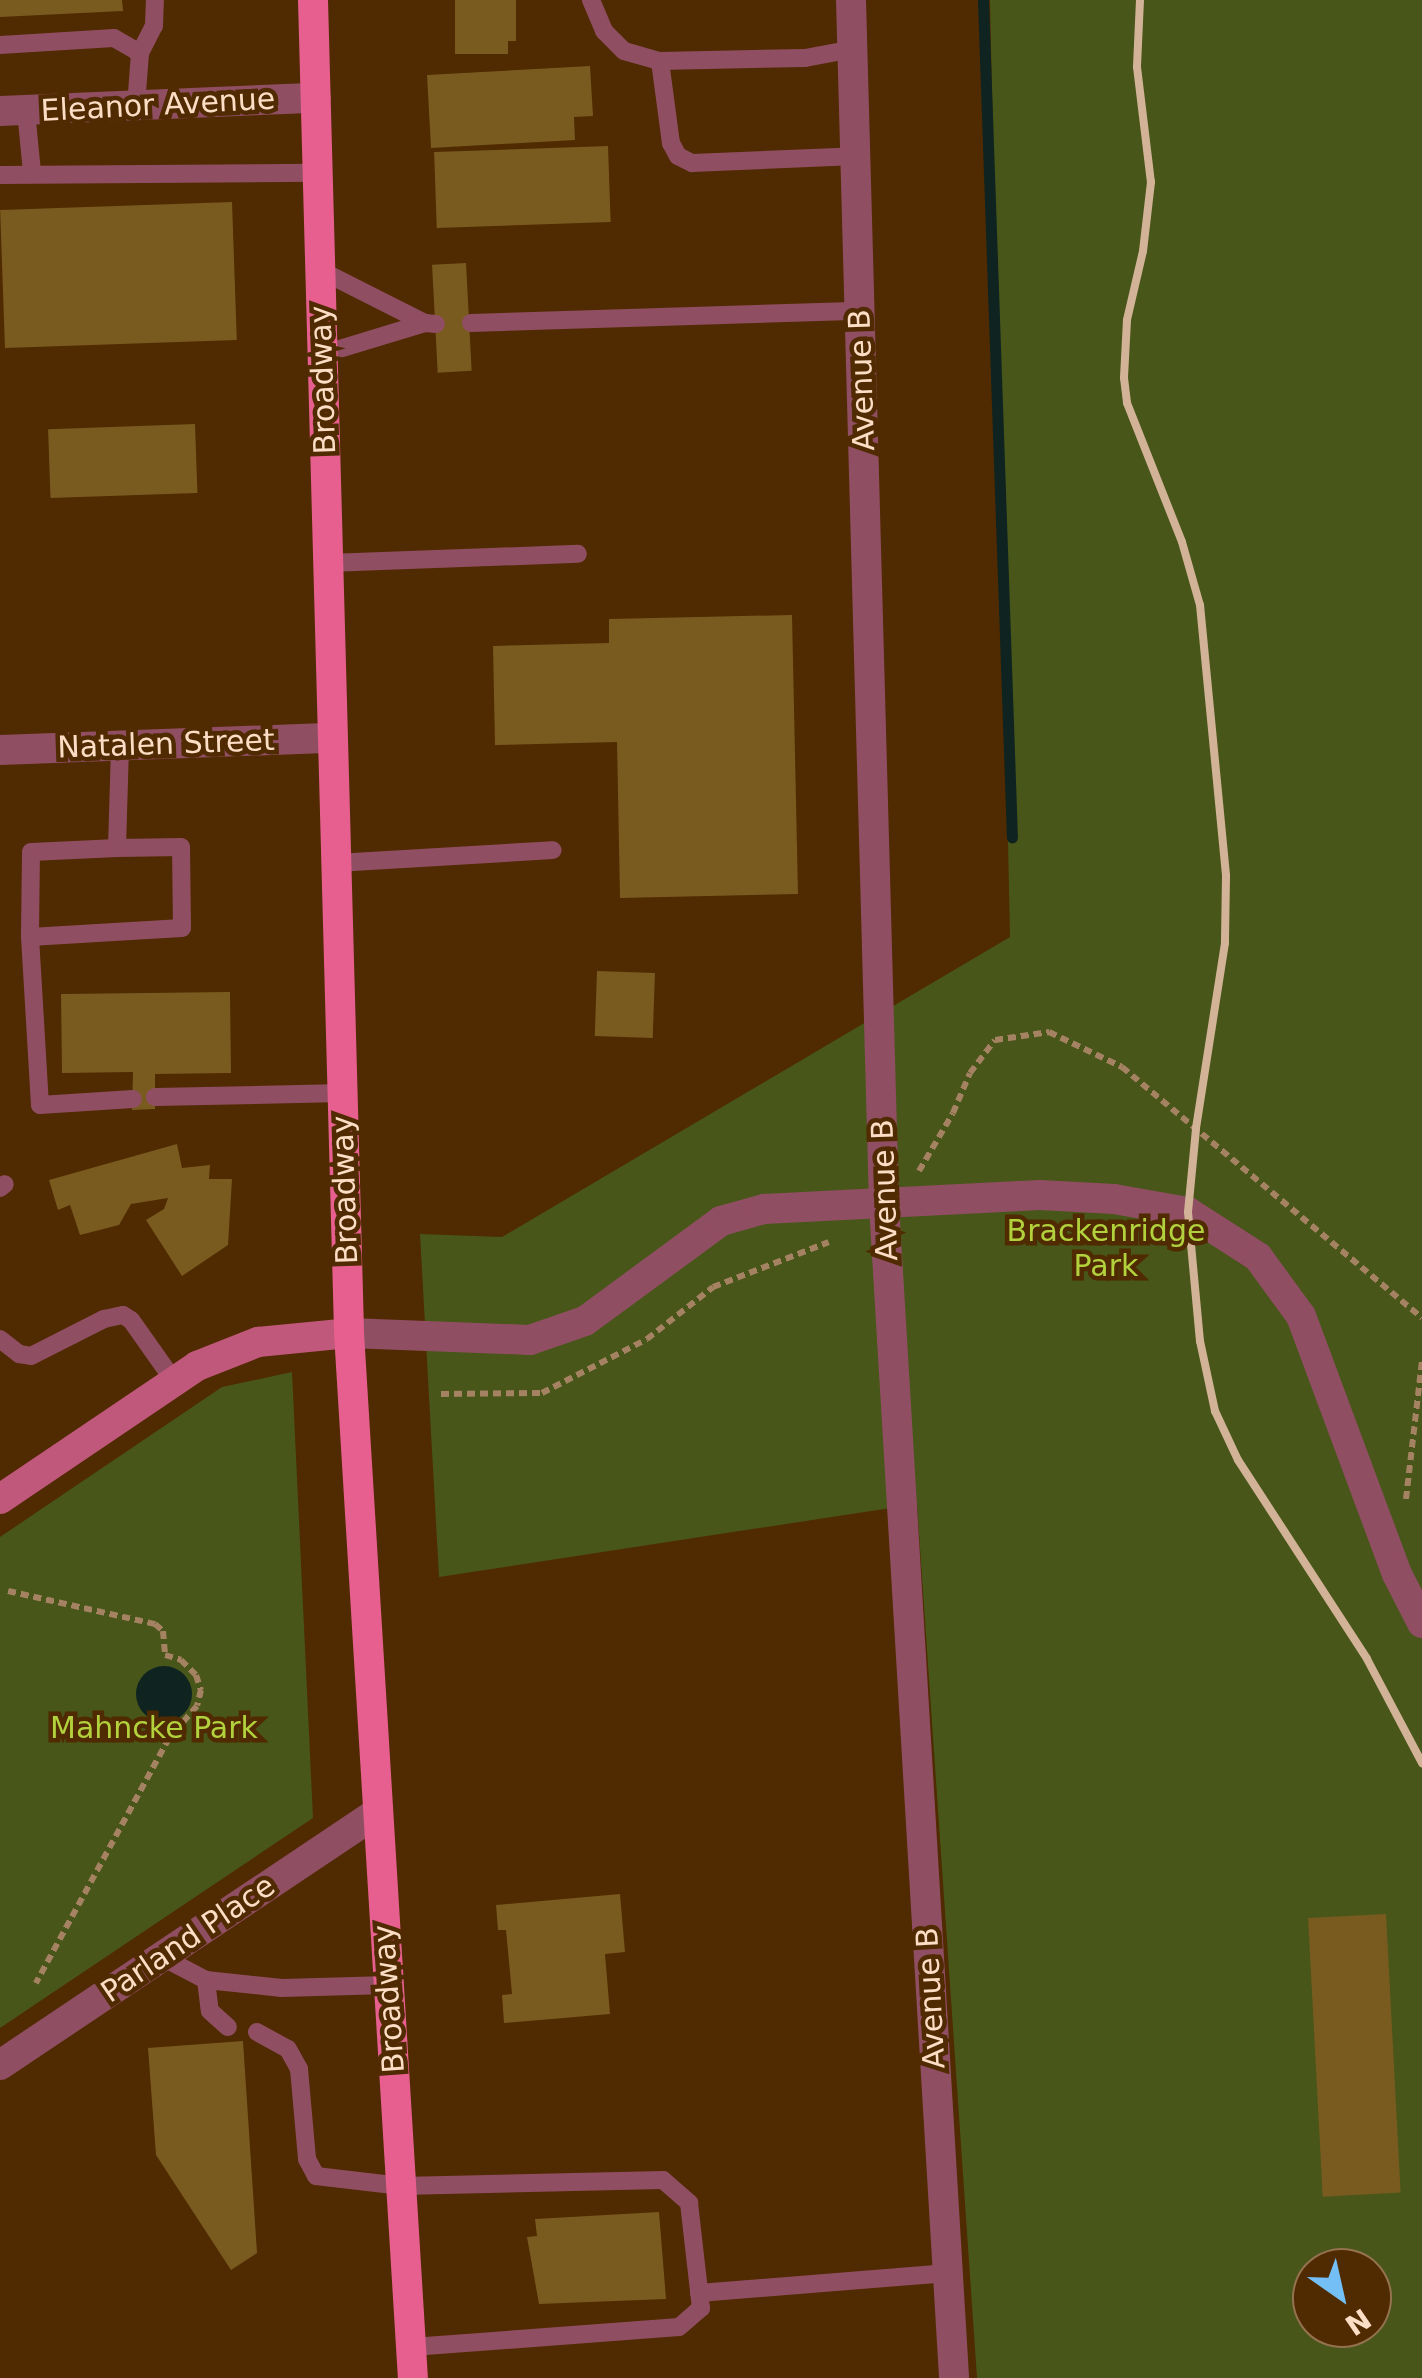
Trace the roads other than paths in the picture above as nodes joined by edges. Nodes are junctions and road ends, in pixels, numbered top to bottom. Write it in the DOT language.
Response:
graph roads {
  1 [pos="155,0"];
  2 [pos="313,0"];
  3 [pos="591,0"];
  4 [pos="851,0"];
  5 [pos="0,46"];
  6 [pos="852,48"];
  7 [pos="140,53"];
  8 [pos="660,61"];
  9 [pos="316,98"];
  10 [pos="136,106"];
  11 [pos="13,111"];
  12 [pos="856,156"];
  13 [pos="32,172"];
  14 [pos="318,173"];
  15 [pos="0,174"];
  16 [pos="320,270"];
  17 [pos="860,311"];
  18 [pos="470,323"];
  19 [pos="323,354"];
  20 [pos="578,554"];
  21 [pos="328,563"];
  22 [pos="332,738"];
  23 [pos="120,748"];
  24 [pos="0,750"];
  25 [pos="117,848"];
  26 [pos="554,850"];
  27 [pos="336,863"];
  28 [pos="30,937"];
  29 [pos="343,1092"];
  30 [pos="155,1097"];
  31 [pos="132,1099"];
  32 [pos="884,1205"];
  33 [pos="349,1333"];
  34 [pos="0,1339"];
  35 [pos="174,1382"];
  36 [pos="0,1499"];
  37 [pos="1422,1623"];
  38 [pos="377,1813"];
  39 [pos="162,1957"];
  40 [pos="206,1980"];
  41 [pos="388,1985"];
  42 [pos="228,2027"];
  43 [pos="257,2032"];
  44 [pos="0,2065"];
  45 [pos="401,2186"];
  46 [pos="948,2273"];
  47 [pos="699,2293"];
  48 [pos="412,2347"];
  49 [pos="414,2378"];
  50 [pos="954,2378"];
  1 -- 7 [label="lane"];
  2 -- 9 [label="main road, Broadway"];
  3 -- 8 [label="lane"];
  4 -- 6 [label="street, Avenue B"];
  5 -- 7 [label="lane"];
  6 -- 8 [label="lane"];
  6 -- 12 [label="street, Avenue B"];
  7 -- 10 [label="lane"];
  8 -- 12 [label="lane"];
  9 -- 10 [label="street, Eleanor Avenue"];
  9 -- 14 [label="main road, Broadway"];
  10 -- 11 [label="street, Eleanor Avenue"];
  11 -- 13 [label="lane"];
  12 -- 17 [label="street, Avenue B"];
  13 -- 14 [label="lane"];
  13 -- 15 [label="lane"];
  14 -- 16 [label="main road, Broadway"];
  16 -- 19 [label="main road, Broadway"];
  16 -- 19 [label="lane"];
  17 -- 18 [label="lane"];
  17 -- 32 [label="street, Avenue B"];
  19 -- 21 [label="main road, Broadway"];
  20 -- 21 [label="lane"];
  21 -- 22 [label="main road, Broadway"];
  22 -- 23 [label="street, Natalen Street"];
  22 -- 27 [label="main road, Broadway"];
  23 -- 24 [label="street, Natalen Street"];
  23 -- 25 [label="lane"];
  25 -- 28 [label="lane"];
  25 -- 28 [label="lane"];
  26 -- 27 [label="lane"];
  27 -- 29 [label="main road, Broadway"];
  28 -- 31 [label="lane"];
  29 -- 30 [label="lane"];
  29 -- 33 [label="main road, Broadway"];
  32 -- 33 [label="street"];
  32 -- 37 [label="street"];
  32 -- 46 [label="street, Avenue B"];
  33 -- 35 [label="street"];
  33 -- 38 [label="main road, Broadway"];
  34 -- 35 [label="lane"];
  35 -- 36 [label="street"];
  38 -- 39 [label="street, Parland Place"];
  38 -- 41 [label="main road, Broadway"];
  39 -- 40 [label="lane"];
  39 -- 44 [label="street, Parland Place"];
  40 -- 41 [label="lane"];
  40 -- 42 [label="lane"];
  41 -- 45 [label="main road, Broadway"];
  43 -- 45 [label="lane"];
  45 -- 47 [label="lane"];
  45 -- 48 [label="main road, Broadway"];
  46 -- 47 [label="lane"];
  46 -- 50 [label="street, Avenue B"];
  47 -- 48 [label="lane"];
  48 -- 49 [label="main road, Broadway"];
}
